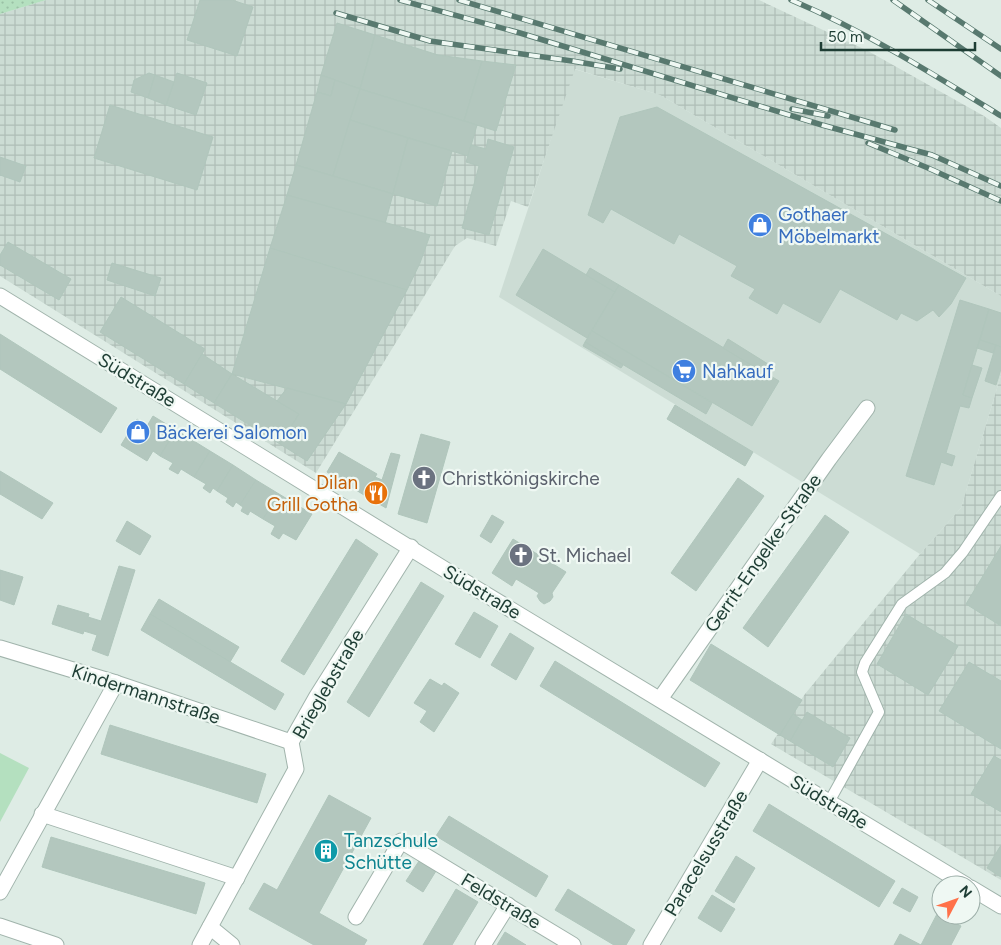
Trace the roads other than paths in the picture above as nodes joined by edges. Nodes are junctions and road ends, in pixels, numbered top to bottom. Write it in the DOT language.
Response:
graph roads {
  1 [pos="0,296"];
  2 [pos="867,408"];
  3 [pos="1001,496"];
  4 [pos="411,548"];
  5 [pos="0,648"];
  6 [pos="116,683"];
  7 [pos="660,699"];
  8 [pos="292,742"];
  9 [pos="760,760"];
  10 [pos="829,802"];
  11 [pos="42,814"];
  12 [pos="949,875"];
  13 [pos="237,878"];
  14 [pos="0,892"];
  15 [pos="981,894"];
  16 [pos="508,905"];
  17 [pos="1001,906"];
  18 [pos="356,917"];
  19 [pos="0,926"];
  20 [pos="210,927"];
  21 [pos="56,945"];
  22 [pos="200,945"];
  23 [pos="232,945"];
  24 [pos="483,945"];
  25 [pos="573,945"];
  26 [pos="651,945"];
  1 -- 4 [label="street, Südstraße"];
  2 -- 7 [label="street, Gerrit-Engelke-Straße"];
  3 -- 10 [label="lane"];
  4 -- 7 [label="street, Südstraße"];
  4 -- 8 [label="street, Brieglebstraße"];
  5 -- 6 [label="street, Kindermannstraße"];
  6 -- 8 [label="street, Kindermannstraße"];
  6 -- 11 [label="street"];
  7 -- 9 [label="street, Südstraße"];
  8 -- 13 [label="street, Brieglebstraße"];
  9 -- 10 [label="street, Südstraße"];
  9 -- 26 [label="street, Paracelsusstraße"];
  10 -- 12 [label="street, Südstraße"];
  11 -- 13 [label="street"];
  11 -- 14 [label="street"];
  13 -- 20 [label="street, Brieglebstraße"];
  15 -- 17 [label="street"];
  16 -- 18 [label="street, Feldstraße"];
  16 -- 24 [label="street"];
  16 -- 25 [label="street, Feldstraße"];
  19 -- 21 [label="street"];
  20 -- 22 [label="street, Brieglebstraße"];
  20 -- 23 [label="street"];
}
